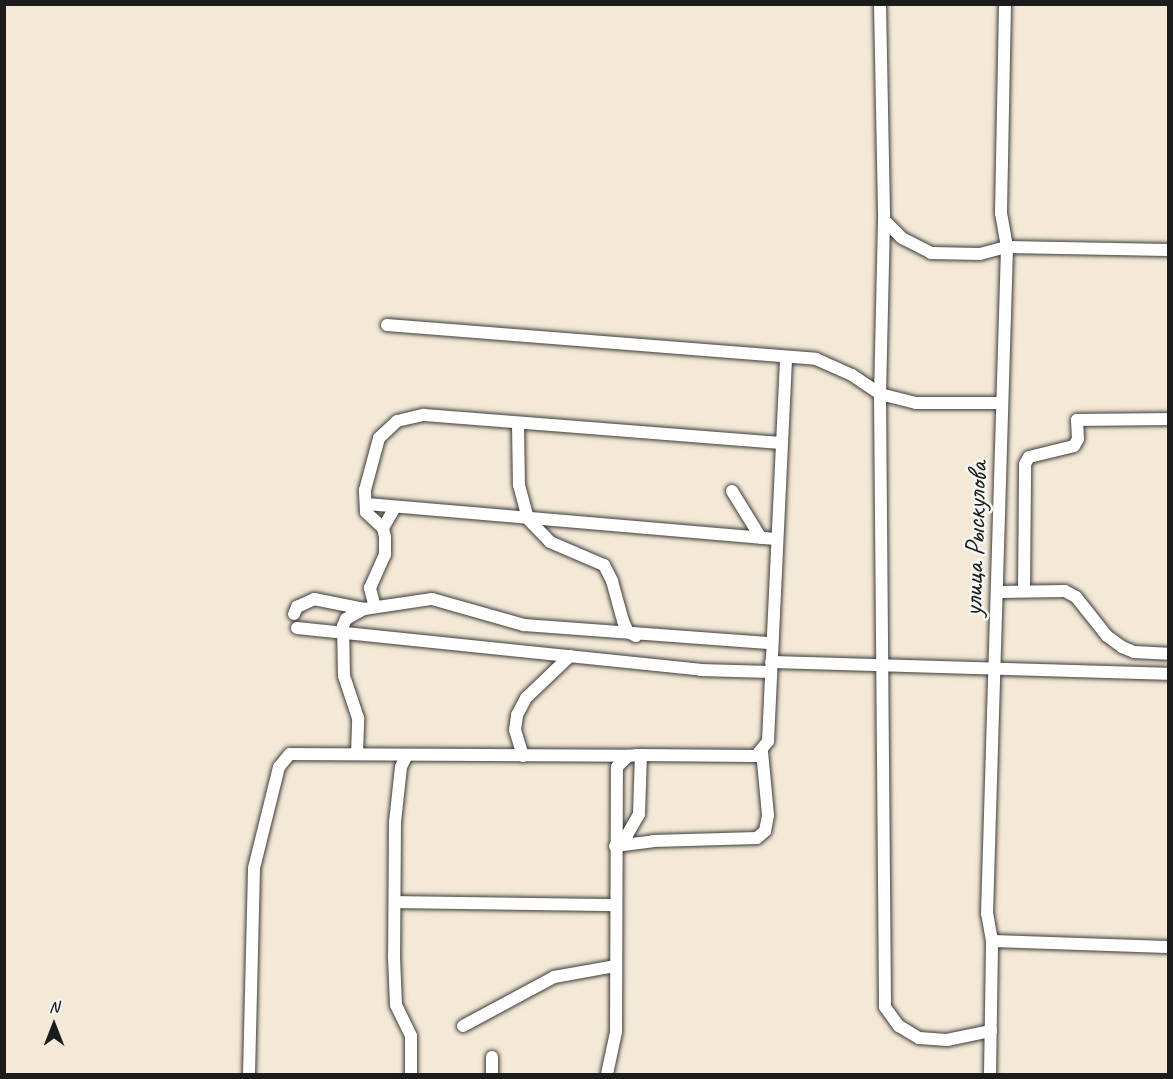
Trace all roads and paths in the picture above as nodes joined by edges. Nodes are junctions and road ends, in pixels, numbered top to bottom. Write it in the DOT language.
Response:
graph roads {
  1 [pos="880,4"];
  2 [pos="1005,4"];
  3 [pos="884,220"];
  4 [pos="1007,247"];
  5 [pos="1168,250"];
  6 [pos="387,325"];
  7 [pos="786,358"];
  8 [pos="880,394"];
  9 [pos="1002,403"];
  10 [pos="1168,419"];
  11 [pos="518,424"];
  12 [pos="781,443"];
  13 [pos="732,491"];
  14 [pos="367,504"];
  15 [pos="395,507"];
  16 [pos="528,519"];
  17 [pos="383,528"];
  18 [pos="761,537"];
  19 [pos="776,539"];
  20 [pos="1011,591"];
  21 [pos="370,608"];
  22 [pos="294,614"];
  23 [pos="297,628"];
  24 [pos="344,634"];
  25 [pos="637,636"];
  26 [pos="771,643"];
  27 [pos="1168,654"];
  28 [pos="570,656"];
  29 [pos="771,667"];
  30 [pos="883,667"];
  31 [pos="994,671"];
  32 [pos="1168,674"];
  33 [pos="762,751"];
  34 [pos="357,754"];
  35 [pos="407,755"];
  36 [pos="642,755"];
  37 [pos="523,756"];
  38 [pos="627,756"];
  39 [pos="621,845"];
  40 [pos="396,902"];
  41 [pos="616,905"];
  42 [pos="992,941"];
  43 [pos="1168,947"];
  44 [pos="616,966"];
  45 [pos="463,1026"];
  46 [pos="991,1031"];
  47 [pos="492,1057"];
  48 [pos="249,1074"];
  49 [pos="411,1074"];
  50 [pos="492,1074"];
  51 [pos="607,1074"];
  52 [pos="990,1074"];
  1 -- 3 [label="street"];
  2 -- 4 [label="street, улица Рыскулова"];
  3 -- 4 [label="street"];
  3 -- 8 [label="street"];
  4 -- 5 [label="street"];
  4 -- 9 [label="street, улица Рыскулова"];
  6 -- 7 [label="street"];
  7 -- 8 [label="street"];
  7 -- 12 [label="street"];
  8 -- 9 [label="street"];
  8 -- 30 [label="street"];
  9 -- 20 [label="street, улица Рыскулова"];
  10 -- 20 [label="street"];
  11 -- 12 [label="street"];
  11 -- 14 [label="street"];
  11 -- 16 [label="street"];
  12 -- 19 [label="street"];
  13 -- 18 [label="street"];
  14 -- 15 [label="street"];
  14 -- 17 [label="street"];
  15 -- 16 [label="street"];
  15 -- 17 [label="street"];
  16 -- 18 [label="street"];
  16 -- 25 [label="street"];
  17 -- 21 [label="street"];
  18 -- 19 [label="street"];
  19 -- 26 [label="street"];
  20 -- 27 [label="street"];
  20 -- 31 [label="street, улица Рыскулова"];
  21 -- 22 [label="street"];
  21 -- 24 [label="street"];
  21 -- 25 [label="street"];
  23 -- 24 [label="street"];
  24 -- 28 [label="street"];
  24 -- 34 [label="street"];
  25 -- 26 [label="street"];
  26 -- 29 [label="street"];
  28 -- 29 [label="street"];
  28 -- 37 [label="street"];
  29 -- 30 [label="street"];
  29 -- 33 [label="street"];
  30 -- 31 [label="street"];
  30 -- 46 [label="street"];
  31 -- 32 [label="street"];
  31 -- 42 [label="street, улица Рыскулова"];
  33 -- 36 [label="street"];
  33 -- 39 [label="street"];
  34 -- 35 [label="street"];
  34 -- 48 [label="street"];
  35 -- 37 [label="street"];
  35 -- 40 [label="street"];
  36 -- 38 [label="street"];
  36 -- 39 [label="street"];
  37 -- 38 [label="street"];
  38 -- 39 [label="street"];
  39 -- 41 [label="street"];
  40 -- 41 [label="street"];
  40 -- 49 [label="street"];
  41 -- 44 [label="street"];
  42 -- 43 [label="street"];
  42 -- 46 [label="street, улица Рыскулова"];
  44 -- 45 [label="street"];
  44 -- 51 [label="street"];
  46 -- 52 [label="street, улица Рыскулова"];
  47 -- 50 [label="street"];
}
